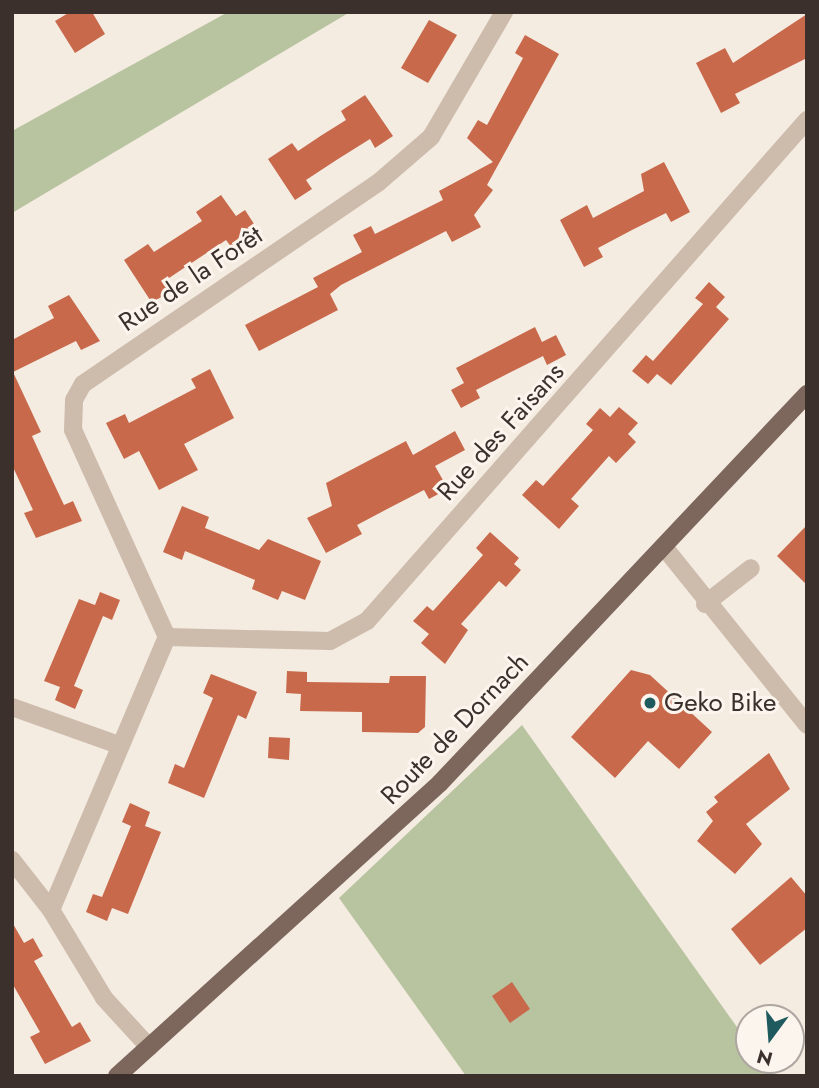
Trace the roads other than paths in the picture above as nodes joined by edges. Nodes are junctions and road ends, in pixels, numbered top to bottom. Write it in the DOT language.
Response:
graph roads {
  1 [pos="504,12"];
  2 [pos="807,120"];
  3 [pos="807,394"];
  4 [pos="664,547"];
  5 [pos="751,568"];
  6 [pos="705,604"];
  7 [pos="167,637"];
  8 [pos="12,707"];
  9 [pos="807,725"];
  10 [pos="119,745"];
  11 [pos="12,860"];
  12 [pos="51,910"];
  13 [pos="149,1047"];
  14 [pos="117,1076"];
  1 -- 7 [label="street, Rue de la Forêt"];
  2 -- 7 [label="street, Rue des Faisans"];
  3 -- 4 [label="main road, Route de Dornach"];
  4 -- 6 [label="street"];
  4 -- 13 [label="main road, Route de Dornach"];
  5 -- 6 [label="street"];
  6 -- 9 [label="street"];
  7 -- 10 [label="street"];
  8 -- 10 [label="street"];
  10 -- 12 [label="street"];
  11 -- 12 [label="street"];
  12 -- 13 [label="street"];
  13 -- 14 [label="main road, Route de Dornach"];
}
